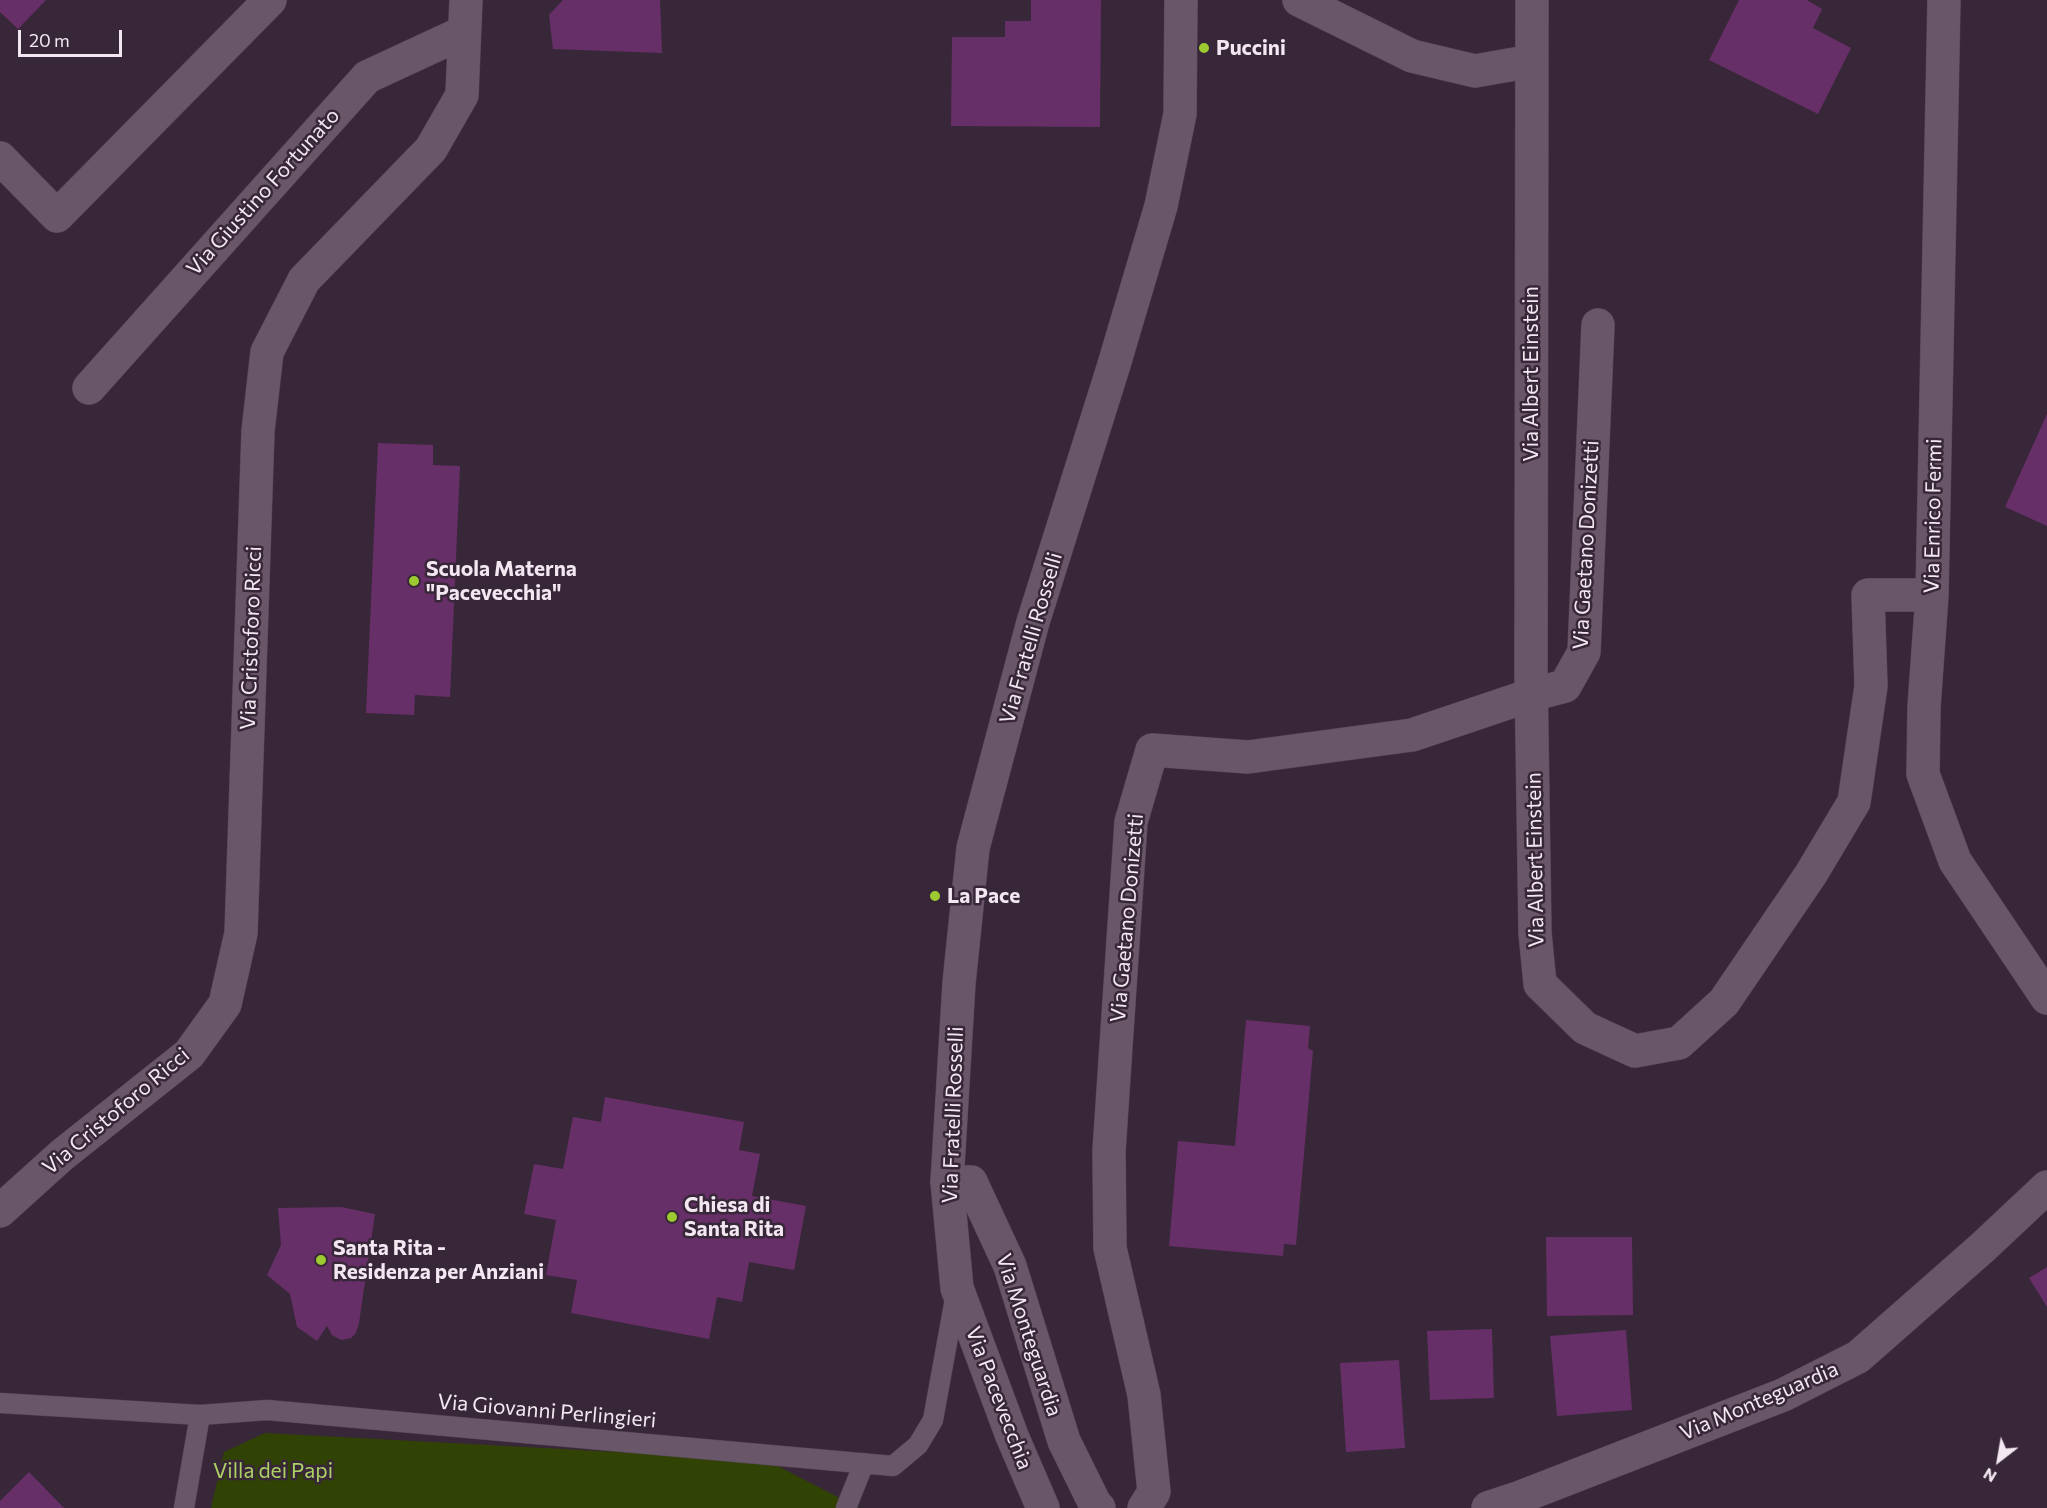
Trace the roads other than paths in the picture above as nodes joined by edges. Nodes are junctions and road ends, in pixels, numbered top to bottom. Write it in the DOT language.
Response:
graph roads {
  1 [pos="270,0"];
  2 [pos="466,0"];
  3 [pos="1181,0"];
  4 [pos="1299,0"];
  5 [pos="1532,0"];
  6 [pos="1944,0"];
  7 [pos="464,32"];
  8 [pos="1532,61"];
  9 [pos="0,158"];
  10 [pos="1598,325"];
  11 [pos="89,388"];
  12 [pos="1932,595"];
  13 [pos="1531,695"];
  14 [pos="2047,998"];
  15 [pos="947,1182"];
  16 [pos="2047,1187"];
  17 [pos="0,1210"];
  18 [pos="957,1288"];
  19 [pos="0,1403"];
  20 [pos="200,1415"];
  21 [pos="864,1463"];
  22 [pos="184,1508"];
  23 [pos="846,1508"];
  24 [pos="1043,1508"];
  25 [pos="1099,1508"];
  26 [pos="1144,1508"];
  27 [pos="1488,1508"];
  1 -- 9 [label="street"];
  2 -- 7 [label="street, Via Cristoforo Ricci"];
  3 -- 15 [label="street, Via Fratelli Rosselli"];
  4 -- 8 [label="street"];
  5 -- 8 [label="street, Via Albert Einstein"];
  6 -- 12 [label="street, Via Enrico Fermi"];
  7 -- 11 [label="street, Via Giustino Fortunato"];
  7 -- 17 [label="street, Via Cristoforo Ricci"];
  8 -- 13 [label="street, Via Albert Einstein"];
  10 -- 13 [label="street, Via Gaetano Donizetti"];
  12 -- 13 [label="street, Via Albert Einstein"];
  12 -- 14 [label="street, Via Enrico Fermi"];
  13 -- 26 [label="street, Via Gaetano Donizetti"];
  15 -- 18 [label="street, Via Fratelli Rosselli"];
  15 -- 25 [label="street, Via Monteguardia"];
  16 -- 27 [label="street, Via Monteguardia"];
  18 -- 21 [label="lane, Via Giovanni Perlingieri"];
  18 -- 24 [label="street, Via Pacevecchia"];
  19 -- 20 [label="lane, Via Giovanni Perlingieri"];
  20 -- 21 [label="lane, Via Giovanni Perlingieri"];
  20 -- 22 [label="lane"];
  21 -- 23 [label="lane"];
}
